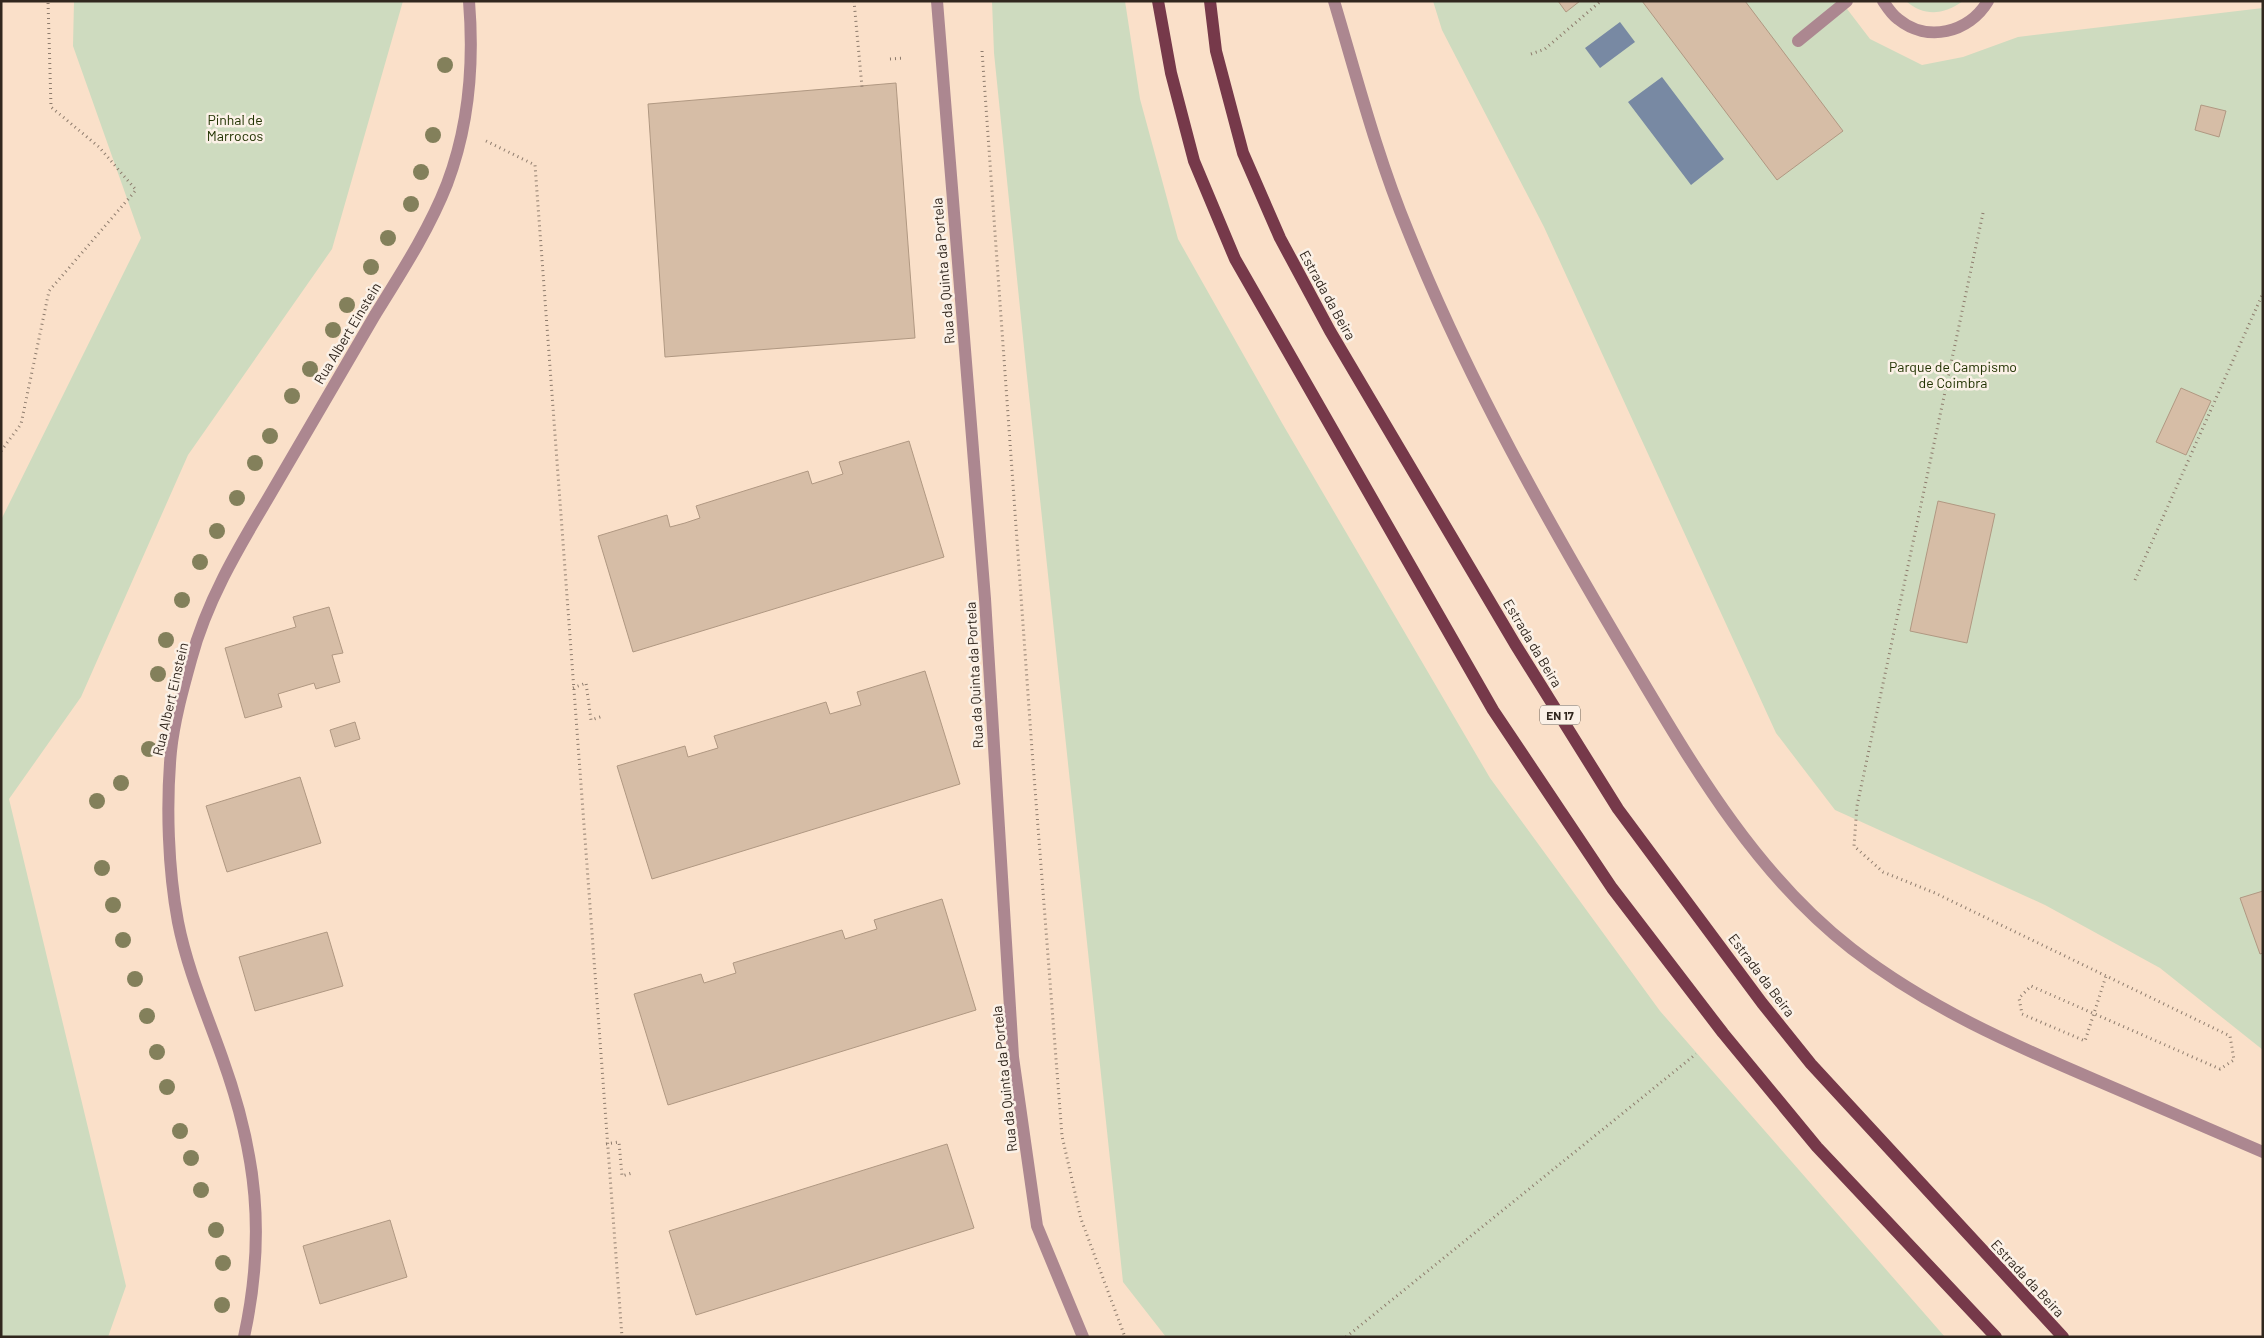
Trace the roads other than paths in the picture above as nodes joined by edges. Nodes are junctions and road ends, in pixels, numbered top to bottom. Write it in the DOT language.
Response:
graph roads {
  1 [pos="469,1"];
  2 [pos="937,1"];
  3 [pos="1158,1"];
  4 [pos="1210,1"];
  5 [pos="1334,1"];
  6 [pos="1847,1"];
  7 [pos="1883,1"];
  8 [pos="1988,1"];
  9 [pos="1798,41"];
  10 [pos="2263,1152"];
  11 [pos="244,1337"];
  12 [pos="1083,1337"];
  13 [pos="1996,1337"];
  14 [pos="2063,1337"];
  1 -- 11 [label="street, Rua Albert Einstein"];
  2 -- 12 [label="street, Rua da Quinta da Portela"];
  3 -- 13 [label="main road"];
  4 -- 14 [label="main road, Estrada da Beira / EN 17"];
  5 -- 10 [label="street"];
  6 -- 9 [label="street"];
  7 -- 8 [label="street"];
}
